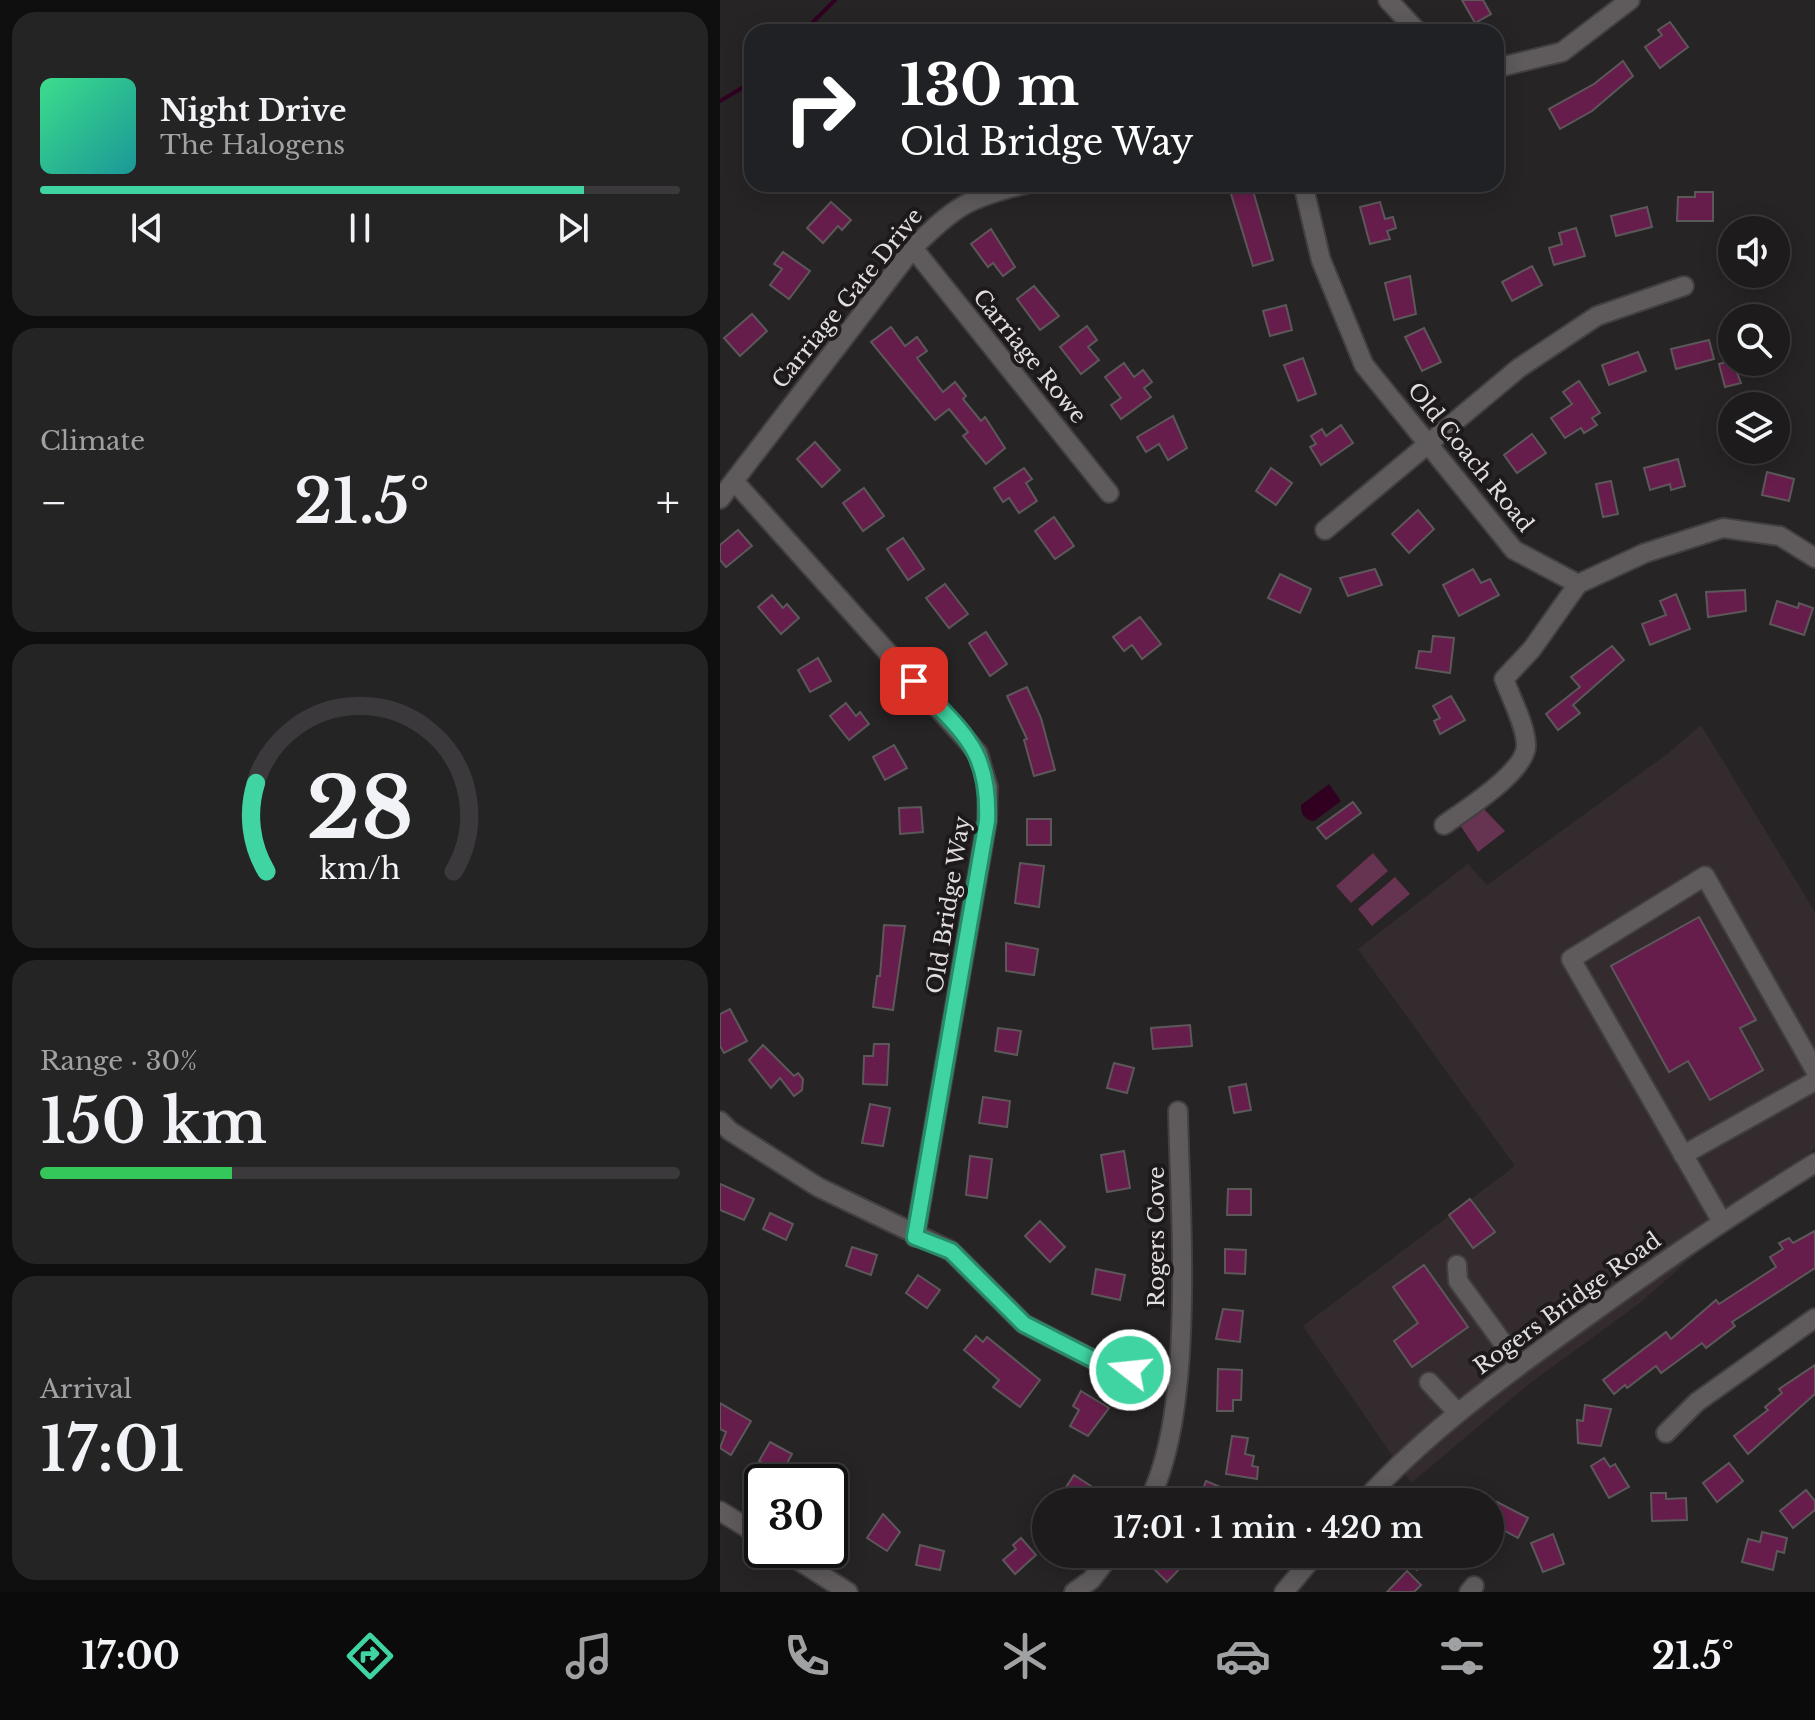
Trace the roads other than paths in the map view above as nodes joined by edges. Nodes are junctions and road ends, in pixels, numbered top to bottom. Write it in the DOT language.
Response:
graph roads {
  1 [pos="1388,0"];
  2 [pos="1630,0"];
  3 [pos="1410,24"];
  4 [pos="1504,66"];
  5 [pos="993,192"];
  6 [pos="1305,192"];
  7 [pos="913,248"];
  8 [pos="1684,286"];
  9 [pos="1428,441"];
  10 [pos="734,481"];
  11 [pos="1109,493"];
  12 [pos="720,499"];
  13 [pos="1325,530"];
  14 [pos="1815,558"];
  15 [pos="1578,584"];
  16 [pos="1444,825"];
  17 [pos="1815,1070"];
  18 [pos="1815,1081"];
  19 [pos="1178,1111"];
  20 [pos="720,1121"];
  21 [pos="1683,1155"];
  22 [pos="1815,1163"];
  23 [pos="1722,1222"];
  24 [pos="915,1237"];
  25 [pos="1457,1265"];
  26 [pos="1815,1318"];
  27 [pos="1519,1365"];
  28 [pos="1177,1377"];
  29 [pos="1429,1382"];
  30 [pos="1457,1412"];
  31 [pos="1666,1433"];
  32 [pos="1156,1488"];
  33 [pos="1376,1488"];
  34 [pos="720,1511"];
  35 [pos="744,1526"];
  36 [pos="810,1568"];
  37 [pos="1304,1568"];
  38 [pos="1098,1586"];
  39 [pos="848,1592"];
  40 [pos="1074,1592"];
  41 [pos="1284,1592"];
  1 -- 3 [label="street"];
  2 -- 4 [label="street"];
  5 -- 7 [label="street, Carriage Gate Drive"];
  6 -- 9 [label="street, Old Coach Road"];
  7 -- 10 [label="street, Carriage Gate Drive"];
  7 -- 11 [label="street, Carriage Rowe"];
  8 -- 9 [label="street"];
  9 -- 13 [label="street"];
  9 -- 15 [label="street, Old Coach Road"];
  10 -- 12 [label="street, Carriage Gate Drive"];
  10 -- 24 [label="street, Old Bridge Way"];
  14 -- 15 [label="street"];
  15 -- 16 [label="street"];
  17 -- 21 [label="street"];
  18 -- 21 [label="street"];
  19 -- 28 [label="street, Rogers Cove"];
  20 -- 24 [label="street"];
  21 -- 23 [label="street"];
  22 -- 23 [label="street, Rogers Bridge Road"];
  23 -- 27 [label="street, Rogers Bridge Road"];
  24 -- 28 [label="street"];
  25 -- 27 [label="street"];
  26 -- 31 [label="street"];
  27 -- 30 [label="street, Rogers Bridge Road"];
  28 -- 32 [label="street, Rogers Cove"];
  29 -- 30 [label="street"];
  30 -- 33 [label="street, Rogers Bridge Road"];
  34 -- 35 [label="street"];
  36 -- 39 [label="street"];
  37 -- 41 [label="street"];
  38 -- 40 [label="street"];
}
